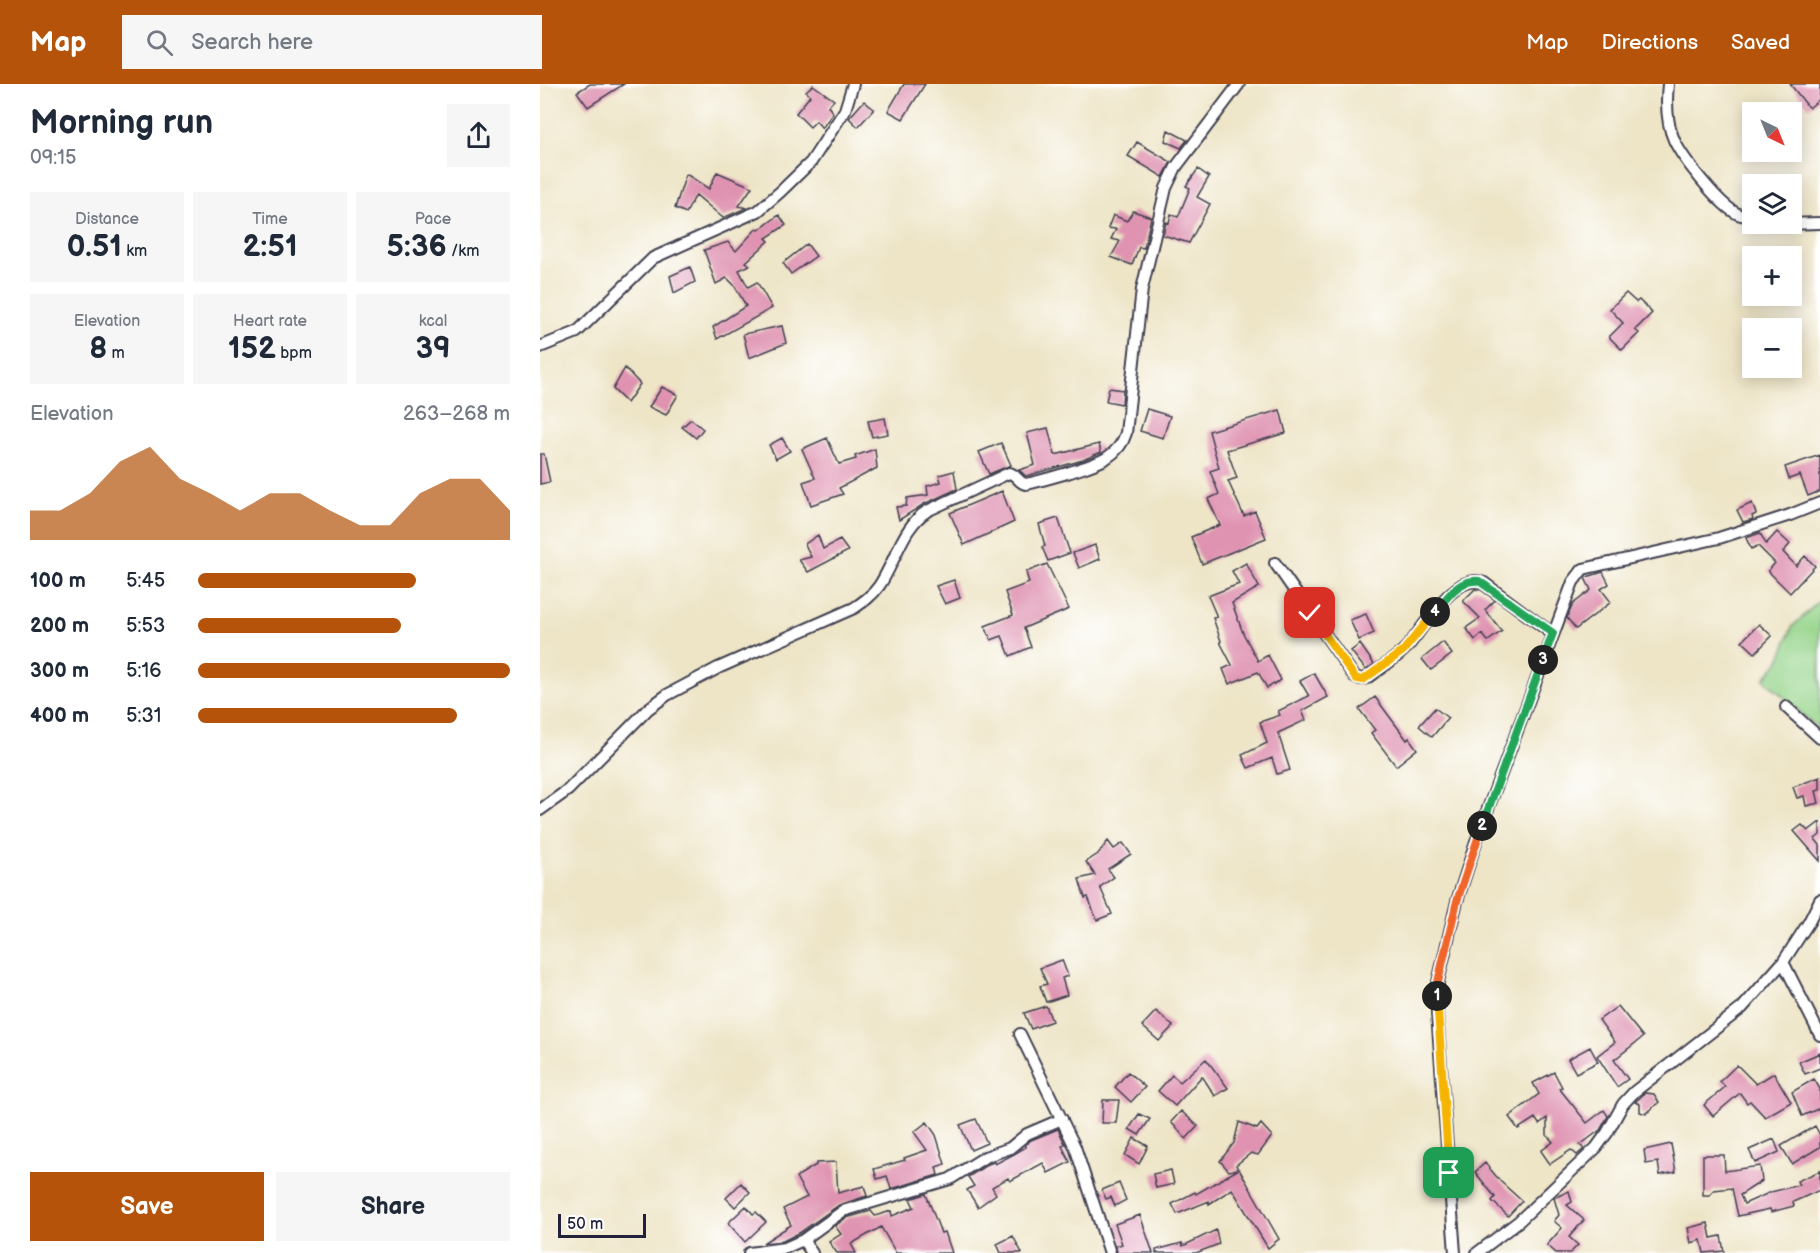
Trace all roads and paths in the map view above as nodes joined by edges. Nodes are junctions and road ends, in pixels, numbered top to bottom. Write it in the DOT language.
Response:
graph roads {
  1 [pos="854,84"];
  2 [pos="1239,84"];
  3 [pos="1668,84"];
  4 [pos="1742,215"];
  5 [pos="1820,223"];
  6 [pos="1802,224"];
  7 [pos="540,347"];
  8 [pos="1820,503"];
  9 [pos="1275,563"];
  10 [pos="1553,633"];
  11 [pos="1786,706"];
  12 [pos="1820,738"];
  13 [pos="540,810"];
  14 [pos="1820,900"];
  15 [pos="1783,962"];
  16 [pos="1020,1034"];
  17 [pos="1820,1035"];
  18 [pos="1062,1119"];
  19 [pos="803,1240"];
  20 [pos="749,1253"];
  21 [pos="812,1253"];
  22 [pos="1110,1253"];
  23 [pos="1455,1253"];
  24 [pos="1477,1253"];
  1 -- 7 [label="street"];
  2 -- 13 [label="street"];
  3 -- 4 [label="street"];
  5 -- 6 [label="street"];
  8 -- 10 [label="street"];
  9 -- 10 [label="street"];
  10 -- 23 [label="street"];
  11 -- 12 [label="street"];
  14 -- 15 [label="street"];
  15 -- 17 [label="street"];
  15 -- 24 [label="street"];
  16 -- 18 [label="street"];
  18 -- 19 [label="street"];
  18 -- 22 [label="street"];
  19 -- 20 [label="street"];
  19 -- 21 [label="street"];
}
